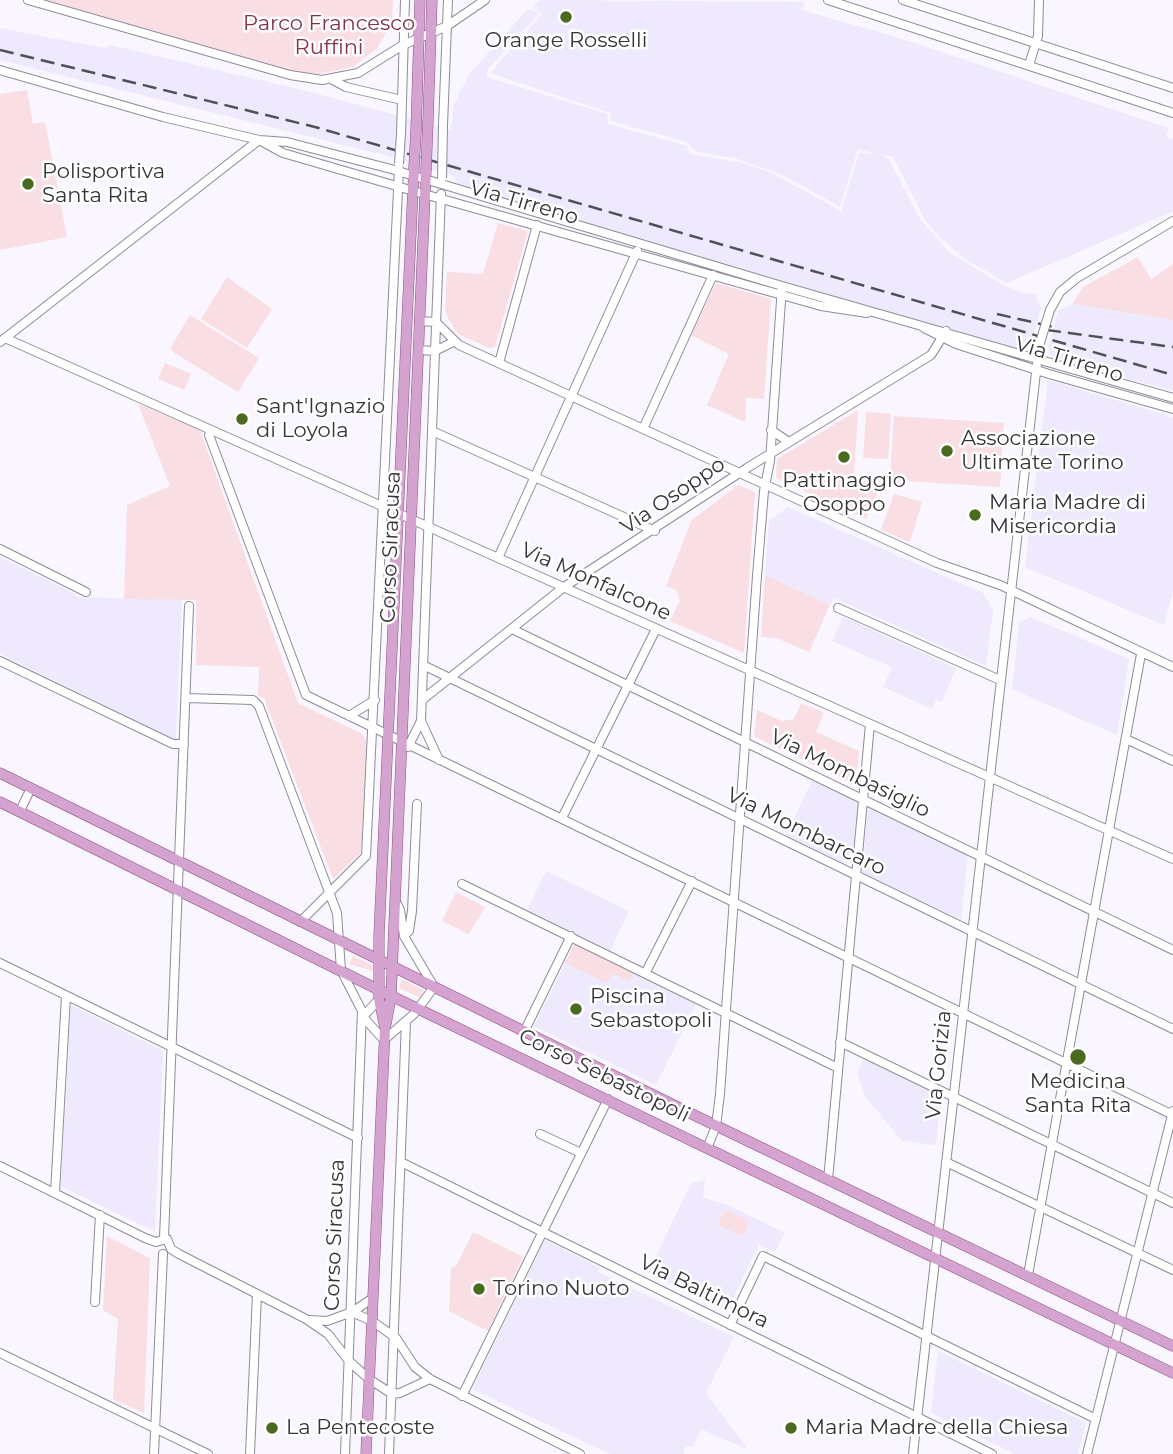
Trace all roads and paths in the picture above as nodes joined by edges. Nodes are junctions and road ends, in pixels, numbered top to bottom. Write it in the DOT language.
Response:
graph roads {
  1 [pos="28,0"];
  2 [pos="405,0"];
  3 [pos="420,0"];
  4 [pos="432,0"];
  5 [pos="448,0"];
  6 [pos="485,0"];
  7 [pos="828,0"];
  8 [pos="904,0"];
  9 [pos="1039,0"];
  10 [pos="447,26"];
  11 [pos="430,33"];
  12 [pos="418,39"];
  13 [pos="1036,44"];
  14 [pos="403,46"];
  15 [pos="1029,65"];
  16 [pos="0,70"];
  17 [pos="333,80"];
  18 [pos="1173,88"];
  19 [pos="402,100"];
  20 [pos="1173,113"];
  21 [pos="259,140"];
  22 [pos="399,168"];
  23 [pos="414,172"];
  24 [pos="425,176"];
  25 [pos="442,182"];
  26 [pos="397,185"];
  27 [pos="413,191"];
  28 [pos="425,194"];
  29 [pos="441,198"];
  30 [pos="1173,221"];
  31 [pos="537,225"];
  32 [pos="638,249"];
  33 [pos="713,275"];
  34 [pos="782,291"];
  35 [pos="391,320"];
  36 [pos="407,321"];
  37 [pos="419,321"];
  38 [pos="436,322"];
  39 [pos="944,335"];
  40 [pos="3,340"];
  41 [pos="453,342"];
  42 [pos="389,349"];
  43 [pos="406,350"];
  44 [pos="418,350"];
  45 [pos="435,351"];
  46 [pos="1036,359"];
  47 [pos="499,363"];
  48 [pos="1035,369"];
  49 [pos="570,396"];
  50 [pos="1173,398"];
  51 [pos="1173,409"];
  52 [pos="643,429"];
  53 [pos="211,430"];
  54 [pos="771,430"];
  55 [pos="432,431"];
  56 [pos="789,442"];
  57 [pos="770,453"];
  58 [pos="740,473"];
  59 [pos="534,476"];
  60 [pos="766,484"];
  61 [pos="384,508"];
  62 [pos="399,514"];
  63 [pos="411,520"];
  64 [pos="428,528"];
  65 [pos="655,531"];
  66 [pos="0,549"];
  67 [pos="498,558"];
  68 [pos="564,587"];
  69 [pos="1010,591"];
  70 [pos="86,592"];
  71 [pos="189,606"];
  72 [pos="838,608"];
  73 [pos="512,629"];
  74 [pos="656,629"];
  75 [pos="1141,654"];
  76 [pos="0,661"];
  77 [pos="423,666"];
  78 [pos="1173,667"];
  79 [pos="751,671"];
  80 [pos="449,678"];
  81 [pos="1000,680"];
  82 [pos="629,685"];
  83 [pos="186,698"];
  84 [pos="375,700"];
  85 [pos="422,700"];
  86 [pos="349,716"];
  87 [pos="421,721"];
  88 [pos="870,724"];
  89 [pos="374,729"];
  90 [pos="388,737"];
  91 [pos="1126,739"];
  92 [pos="745,742"];
  93 [pos="184,744"];
  94 [pos="405,745"];
  95 [pos="597,750"];
  96 [pos="439,760"];
  97 [pos="1173,761"];
  98 [pos="0,773"];
  99 [pos="989,777"];
  100 [pos="0,781"];
  101 [pos="28,787"];
  102 [pos="863,800"];
  103 [pos="0,802"];
  104 [pos="417,804"];
  105 [pos="20,811"];
  106 [pos="562,818"];
  107 [pos="740,819"];
  108 [pos="1109,830"];
  109 [pos="980,857"];
  110 [pos="1173,859"];
  111 [pos="179,861"];
  112 [pos="856,876"];
  113 [pos="692,881"];
  114 [pos="462,884"];
  115 [pos="178,890"];
  116 [pos="330,893"];
  117 [pos="395,900"];
  118 [pos="734,902"];
  119 [pos="1094,912"];
  120 [pos="300,922"];
  121 [pos="971,932"];
  122 [pos="404,936"];
  123 [pos="571,936"];
  124 [pos="340,942"];
  125 [pos="1173,950"];
  126 [pos="849,957"];
  127 [pos="379,961"];
  128 [pos="0,963"];
  129 [pos="392,967"];
  130 [pos="341,971"];
  131 [pos="646,972"];
  132 [pos="1081,985"];
  133 [pos="433,987"];
  134 [pos="379,995"];
  135 [pos="66,996"];
  136 [pos="391,996"];
  137 [pos="419,1009"];
  138 [pos="726,1012"];
  139 [pos="962,1013"];
  140 [pos="363,1017"];
  141 [pos="407,1022"];
  142 [pos="385,1028"];
  143 [pos="1173,1029"];
  144 [pos="524,1032"];
  145 [pos="384,1040"];
  146 [pos="840,1042"];
  147 [pos="171,1049"];
  148 [pos="1066,1063"];
  149 [pos="838,1068"];
  150 [pos="953,1096"];
  151 [pos="608,1099"];
  152 [pos="1173,1114"];
  153 [pos="716,1126"];
  154 [pos="540,1134"];
  155 [pos="358,1138"];
  156 [pos="1053,1144"];
  157 [pos="708,1146"];
  158 [pos="581,1153"];
  159 [pos="401,1162"];
  160 [pos="946,1162"];
  161 [pos="0,1166"];
  162 [pos="828,1180"];
  163 [pos="55,1193"];
  164 [pos="1152,1193"];
  165 [pos="1173,1203"];
  166 [pos="1041,1207"];
  167 [pos="100,1215"];
  168 [pos="542,1232"];
  169 [pos="938,1232"];
  170 [pos="160,1240"];
  171 [pos="167,1251"];
  172 [pos="1138,1254"];
  173 [pos="935,1257"];
  174 [pos="1173,1270"];
  175 [pos="1028,1275"];
  176 [pos="257,1294"];
  177 [pos="373,1297"];
  178 [pos="95,1302"];
  179 [pos="352,1312"];
  180 [pos="306,1319"];
  181 [pos="1121,1320"];
  182 [pos="372,1321"];
  183 [pos="730,1325"];
  184 [pos="926,1336"];
  185 [pos="396,1338"];
  186 [pos="1115,1344"];
  187 [pos="1173,1346"];
  188 [pos="0,1353"];
  189 [pos="349,1361"];
  190 [pos="1173,1373"];
  191 [pos="369,1379"];
  192 [pos="430,1379"];
  193 [pos="392,1394"];
  194 [pos="462,1396"];
  195 [pos="917,1417"];
  196 [pos="1096,1419"];
  197 [pos="155,1429"];
  198 [pos="154,1454"];
  199 [pos="208,1454"];
  200 [pos="250,1454"];
  201 [pos="345,1454"];
  202 [pos="366,1454"];
  203 [pos="389,1454"];
  204 [pos="580,1454"];
  205 [pos="913,1454"];
  206 [pos="992,1454"];
  207 [pos="1087,1454"];
  1 -- 17 [label="street"];
  2 -- 14 [label="street, Corso Siracusa"];
  3 -- 12 [label="main road, Corso Siracusa"];
  4 -- 11 [label="main road, Corso Siracusa"];
  5 -- 10 [label="street, Corso Siracusa"];
  6 -- 10 [label="street"];
  7 -- 15 [label="street"];
  8 -- 13 [label="street"];
  9 -- 13 [label="street"];
  10 -- 11 [label="street"];
  10 -- 25 [label="street, Corso Siracusa, bridge"];
  11 -- 12 [label="street"];
  11 -- 24 [label="main road, Corso Siracusa, bridge"];
  12 -- 14 [label="street"];
  12 -- 23 [label="main road, Corso Siracusa, bridge"];
  13 -- 15 [label="street"];
  13 -- 18 [label="street"];
  14 -- 17 [label="street"];
  14 -- 19 [label="street, Corso Siracusa"];
  15 -- 20 [label="street"];
  16 -- 21 [label="street, Via Tirreno"];
  17 -- 19 [label="street"];
  19 -- 22 [label="street, Corso Siracusa, bridge"];
  21 -- 22 [label="street, Via Tirreno"];
  21 -- 26 [label="street, Via Tirreno"];
  21 -- 40 [label="street"];
  22 -- 23 [label="street, Via Tirreno"];
  22 -- 26 [label="street, Corso Siracusa"];
  23 -- 24 [label="street, Via Tirreno"];
  23 -- 27 [label="main road, Corso Siracusa"];
  24 -- 25 [label="street, Via Tirreno"];
  24 -- 28 [label="main road, Corso Siracusa"];
  25 -- 29 [label="street, Corso Siracusa"];
  25 -- 32 [label="street, Via Tirreno"];
  26 -- 27 [label="street, Via Tirreno"];
  26 -- 35 [label="street, Corso Siracusa"];
  27 -- 28 [label="street, Via Tirreno"];
  27 -- 36 [label="main road, Corso Siracusa"];
  28 -- 29 [label="street, Via Tirreno"];
  28 -- 37 [label="main road, Corso Siracusa"];
  29 -- 31 [label="street, Via Tirreno"];
  29 -- 38 [label="street, Corso Siracusa"];
  30 -- 46 [label="street, Via Gorizia, bridge"];
  31 -- 32 [label="street, Via Tirreno"];
  31 -- 47 [label="street"];
  32 -- 33 [label="street, Via Tirreno"];
  32 -- 34 [label="street, Via Tirreno"];
  32 -- 49 [label="street"];
  33 -- 34 [label="street, Via Tirreno"];
  33 -- 52 [label="street"];
  34 -- 39 [label="street, Via Tirreno"];
  34 -- 54 [label="street"];
  35 -- 36 [label="street"];
  35 -- 42 [label="street, Corso Siracusa"];
  36 -- 43 [label="main road, Corso Siracusa"];
  37 -- 38 [label="street"];
  37 -- 44 [label="main road, Corso Siracusa"];
  38 -- 41 [label="street"];
  38 -- 45 [label="street, Corso Siracusa"];
  39 -- 46 [label="street, Via Tirreno"];
  39 -- 48 [label="street, Via Tirreno"];
  39 -- 56 [label="street, Via Osoppo"];
  40 -- 53 [label="street, Via Monfalcone"];
  41 -- 45 [label="street"];
  41 -- 47 [label="street"];
  42 -- 43 [label="street"];
  42 -- 61 [label="street, Corso Siracusa"];
  43 -- 62 [label="main road, Corso Siracusa"];
  44 -- 45 [label="street"];
  44 -- 63 [label="main road, Corso Siracusa"];
  45 -- 55 [label="street, Corso Siracusa"];
  46 -- 48 [label="street, Via Gorizia"];
  46 -- 50 [label="street, Via Tirreno"];
  47 -- 49 [label="street"];
  48 -- 51 [label="street, Via Tirreno"];
  48 -- 69 [label="street, Via Gorizia"];
  49 -- 52 [label="street"];
  49 -- 59 [label="street"];
  52 -- 58 [label="street"];
  53 -- 61 [label="street, Via Monfalcone"];
  53 -- 86 [label="street"];
  54 -- 56 [label="street"];
  54 -- 57 [label="street"];
  55 -- 59 [label="street"];
  55 -- 64 [label="street, Corso Siracusa"];
  56 -- 57 [label="street, Via Osoppo"];
  57 -- 58 [label="street, Via Osoppo"];
  57 -- 60 [label="street"];
  58 -- 60 [label="street"];
  58 -- 65 [label="street, Via Osoppo"];
  59 -- 65 [label="street"];
  59 -- 67 [label="street"];
  60 -- 69 [label="street"];
  60 -- 79 [label="street"];
  61 -- 62 [label="street, Via Monfalcone"];
  61 -- 84 [label="street, Corso Siracusa"];
  62 -- 63 [label="street, Via Monfalcone"];
  62 -- 90 [label="main road, Corso Siracusa"];
  63 -- 64 [label="street, Via Monfalcone"];
  63 -- 94 [label="main road, Corso Siracusa"];
  64 -- 67 [label="street, Via Monfalcone"];
  64 -- 77 [label="street, Corso Siracusa"];
  65 -- 68 [label="street, Via Osoppo"];
  66 -- 70 [label="street"];
  67 -- 68 [label="street, Via Monfalcone"];
  68 -- 73 [label="street, Via Osoppo"];
  68 -- 74 [label="street, Via Monfalcone"];
  69 -- 75 [label="street"];
  69 -- 81 [label="street, Via Gorizia"];
  71 -- 83 [label="street"];
  72 -- 81 [label="street"];
  73 -- 80 [label="street, Via Osoppo"];
  73 -- 82 [label="street, Via Mombasiglio"];
  74 -- 79 [label="street, Via Monfalcone"];
  74 -- 82 [label="street"];
  75 -- 78 [label="street"];
  75 -- 91 [label="street"];
  76 -- 93 [label="street"];
  77 -- 80 [label="street, Via Mombarcaro"];
  77 -- 85 [label="street, Corso Siracusa"];
  79 -- 88 [label="street, Via Monfalcone"];
  79 -- 92 [label="street"];
  80 -- 85 [label="street, Via Osoppo"];
  80 -- 95 [label="street, Via Mombarcaro"];
  81 -- 99 [label="street, Via Gorizia"];
  82 -- 92 [label="street, Via Mombasiglio"];
  82 -- 95 [label="street"];
  83 -- 93 [label="street"];
  83 -- 116 [label="street, Corso Siracusa"];
  84 -- 86 [label="street"];
  84 -- 89 [label="street, Corso Siracusa"];
  85 -- 87 [label="street, Corso Siracusa"];
  86 -- 89 [label="street"];
  87 -- 94 [label="street, Corso Siracusa"];
  87 -- 96 [label="street, Corso Siracusa"];
  88 -- 99 [label="street, Via Monfalcone"];
  88 -- 102 [label="street"];
  89 -- 90 [label="street"];
  89 -- 116 [label="street, Corso Siracusa"];
  90 -- 94 [label="street"];
  90 -- 127 [label="main road, Corso Siracusa"];
  91 -- 97 [label="street"];
  91 -- 108 [label="street"];
  92 -- 102 [label="street, Via Mombasiglio"];
  92 -- 107 [label="street"];
  93 -- 111 [label="street"];
  94 -- 96 [label="street"];
  94 -- 117 [label="main road, Corso Siracusa"];
  95 -- 106 [label="street"];
  95 -- 107 [label="street, Via Mombarcaro"];
  96 -- 106 [label="street"];
  98 -- 101 [label="main road, Corso Sebastopoli"];
  99 -- 108 [label="street, Via Monfalcone"];
  99 -- 109 [label="street, Via Gorizia"];
  100 -- 101 [label="main road"];
  101 -- 105 [label="street"];
  101 -- 111 [label="main road, Corso Sebastopoli"];
  102 -- 109 [label="street, Via Mombasiglio"];
  102 -- 112 [label="street"];
  103 -- 105 [label="main road, Corso Sebastopoli"];
  104 -- 122 [label="street"];
  105 -- 115 [label="main road, Corso Sebastopoli"];
  106 -- 113 [label="street"];
  107 -- 112 [label="street, Via Mombarcaro"];
  107 -- 118 [label="street"];
  108 -- 110 [label="street, Via Monfalcone"];
  108 -- 119 [label="street"];
  109 -- 119 [label="street, Via Mombasiglio"];
  109 -- 121 [label="street, Via Gorizia"];
  111 -- 115 [label="street"];
  111 -- 120 [label="main road, Corso Sebastopoli"];
  112 -- 121 [label="street, Via Mombarcaro"];
  112 -- 126 [label="street"];
  113 -- 118 [label="street"];
  113 -- 131 [label="street"];
  114 -- 123 [label="street"];
  115 -- 130 [label="main road, Corso Sebastopoli"];
  115 -- 147 [label="street"];
  116 -- 120 [label="street, Corso Siracusa"];
  116 -- 124 [label="street, Corso Siracusa"];
  117 -- 122 [label="street, Corso Siracusa"];
  117 -- 129 [label="main road, Corso Siracusa"];
  118 -- 126 [label="street"];
  118 -- 138 [label="street"];
  119 -- 125 [label="street, Via Mombasiglio"];
  119 -- 132 [label="street"];
  120 -- 124 [label="main road, Corso Sebastopoli"];
  121 -- 132 [label="street, Via Mombarcaro"];
  121 -- 139 [label="street, Via Gorizia"];
  122 -- 133 [label="street, Corso Siracusa"];
  123 -- 131 [label="street"];
  123 -- 144 [label="street, Corso Sebastopoli"];
  124 -- 127 [label="main road, Corso Sebastopoli"];
  124 -- 130 [label="street, Corso Siracusa"];
  126 -- 139 [label="street"];
  126 -- 146 [label="street"];
  127 -- 129 [label="main road, Corso Sebastopoli"];
  127 -- 134 [label="main road, Corso Siracusa"];
  128 -- 135 [label="street"];
  129 -- 133 [label="main road, Corso Sebastopoli"];
  129 -- 136 [label="main road, Corso Siracusa"];
  130 -- 134 [label="main road, Corso Sebastopoli"];
  130 -- 140 [label="street, Corso Siracusa"];
  131 -- 138 [label="street"];
  132 -- 143 [label="street, Via Mombarcaro"];
  132 -- 148 [label="street"];
  133 -- 137 [label="street"];
  133 -- 144 [label="main road, Corso Sebastopoli"];
  134 -- 136 [label="main road, Corso Sebastopoli"];
  134 -- 140 [label="street"];
  134 -- 142 [label="main road, Corso Siracusa"];
  135 -- 147 [label="street"];
  135 -- 163 [label="street"];
  136 -- 137 [label="main road, Corso Sebastopoli"];
  136 -- 142 [label="main road, Corso Siracusa"];
  137 -- 141 [label="street"];
  137 -- 151 [label="main road, Corso Sebastopoli"];
  138 -- 149 [label="street"];
  138 -- 153 [label="street"];
  139 -- 148 [label="street"];
  139 -- 150 [label="street, Via Gorizia"];
  140 -- 145 [label="street, Corso Siracusa"];
  140 -- 155 [label="street, Corso Siracusa"];
  141 -- 145 [label="street"];
  141 -- 159 [label="street"];
  142 -- 145 [label="main road, Corso Siracusa"];
  144 -- 153 [label="main road, Corso Sebastopoli"];
  145 -- 177 [label="main road, Corso Siracusa"];
  146 -- 149 [label="street"];
  146 -- 150 [label="street"];
  147 -- 155 [label="street"];
  147 -- 170 [label="street"];
  148 -- 152 [label="street"];
  148 -- 156 [label="street"];
  149 -- 162 [label="street"];
  150 -- 156 [label="street"];
  150 -- 160 [label="street, Via Gorizia"];
  151 -- 157 [label="main road, Corso Sebastopoli"];
  151 -- 158 [label="street"];
  152 -- 164 [label="street"];
  153 -- 157 [label="street"];
  153 -- 162 [label="main road, Corso Sebastopoli"];
  154 -- 158 [label="street"];
  155 -- 179 [label="street, Corso Siracusa"];
  156 -- 164 [label="street"];
  156 -- 166 [label="street"];
  157 -- 173 [label="main road, Corso Sebastopoli"];
  158 -- 168 [label="street"];
  159 -- 168 [label="street, Via Baltimora"];
  159 -- 185 [label="street"];
  160 -- 166 [label="street"];
  160 -- 169 [label="street, Via Gorizia"];
  161 -- 163 [label="street"];
  162 -- 169 [label="main road, Corso Sebastopoli"];
  163 -- 167 [label="street"];
  164 -- 165 [label="street"];
  164 -- 172 [label="street"];
  166 -- 172 [label="street"];
  166 -- 175 [label="street"];
  167 -- 170 [label="street"];
  167 -- 178 [label="street"];
  168 -- 183 [label="street, Via Baltimora"];
  168 -- 194 [label="street"];
  169 -- 173 [label="street, Via Gorizia"];
  169 -- 175 [label="main road, Corso Sebastopoli"];
  170 -- 171 [label="street"];
  170 -- 171 [label="street"];
  171 -- 176 [label="street"];
  171 -- 197 [label="street"];
  172 -- 174 [label="street"];
  172 -- 181 [label="street"];
  173 -- 184 [label="street, Via Gorizia"];
  173 -- 186 [label="main road, Corso Sebastopoli"];
  175 -- 181 [label="main road, Corso Sebastopoli"];
  176 -- 180 [label="street"];
  176 -- 200 [label="street"];
  177 -- 179 [label="street"];
  177 -- 182 [label="main road, Corso Siracusa"];
  179 -- 180 [label="street"];
  179 -- 182 [label="street"];
  179 -- 189 [label="street, Corso Siracusa"];
  180 -- 189 [label="street"];
  181 -- 186 [label="street"];
  181 -- 187 [label="main road, Corso Sebastopoli"];
  182 -- 185 [label="street"];
  182 -- 191 [label="main road, Corso Siracusa"];
  183 -- 184 [label="street"];
  183 -- 195 [label="street, Via Baltimora"];
  184 -- 195 [label="street, Via Gorizia"];
  184 -- 196 [label="street"];
  185 -- 192 [label="street"];
  185 -- 193 [label="street"];
  186 -- 190 [label="main road, Corso Sebastopoli"];
  186 -- 196 [label="street"];
  188 -- 197 [label="street"];
  189 -- 191 [label="street"];
  189 -- 201 [label="street, Corso Siracusa"];
  191 -- 193 [label="street"];
  191 -- 202 [label="main road, Corso Siracusa"];
  192 -- 193 [label="street"];
  192 -- 194 [label="street"];
  193 -- 203 [label="street"];
  194 -- 204 [label="street"];
  195 -- 205 [label="street, Via Gorizia"];
  195 -- 206 [label="street, Via Baltimora"];
  196 -- 207 [label="street"];
  197 -- 198 [label="street"];
  197 -- 199 [label="street"];
}
